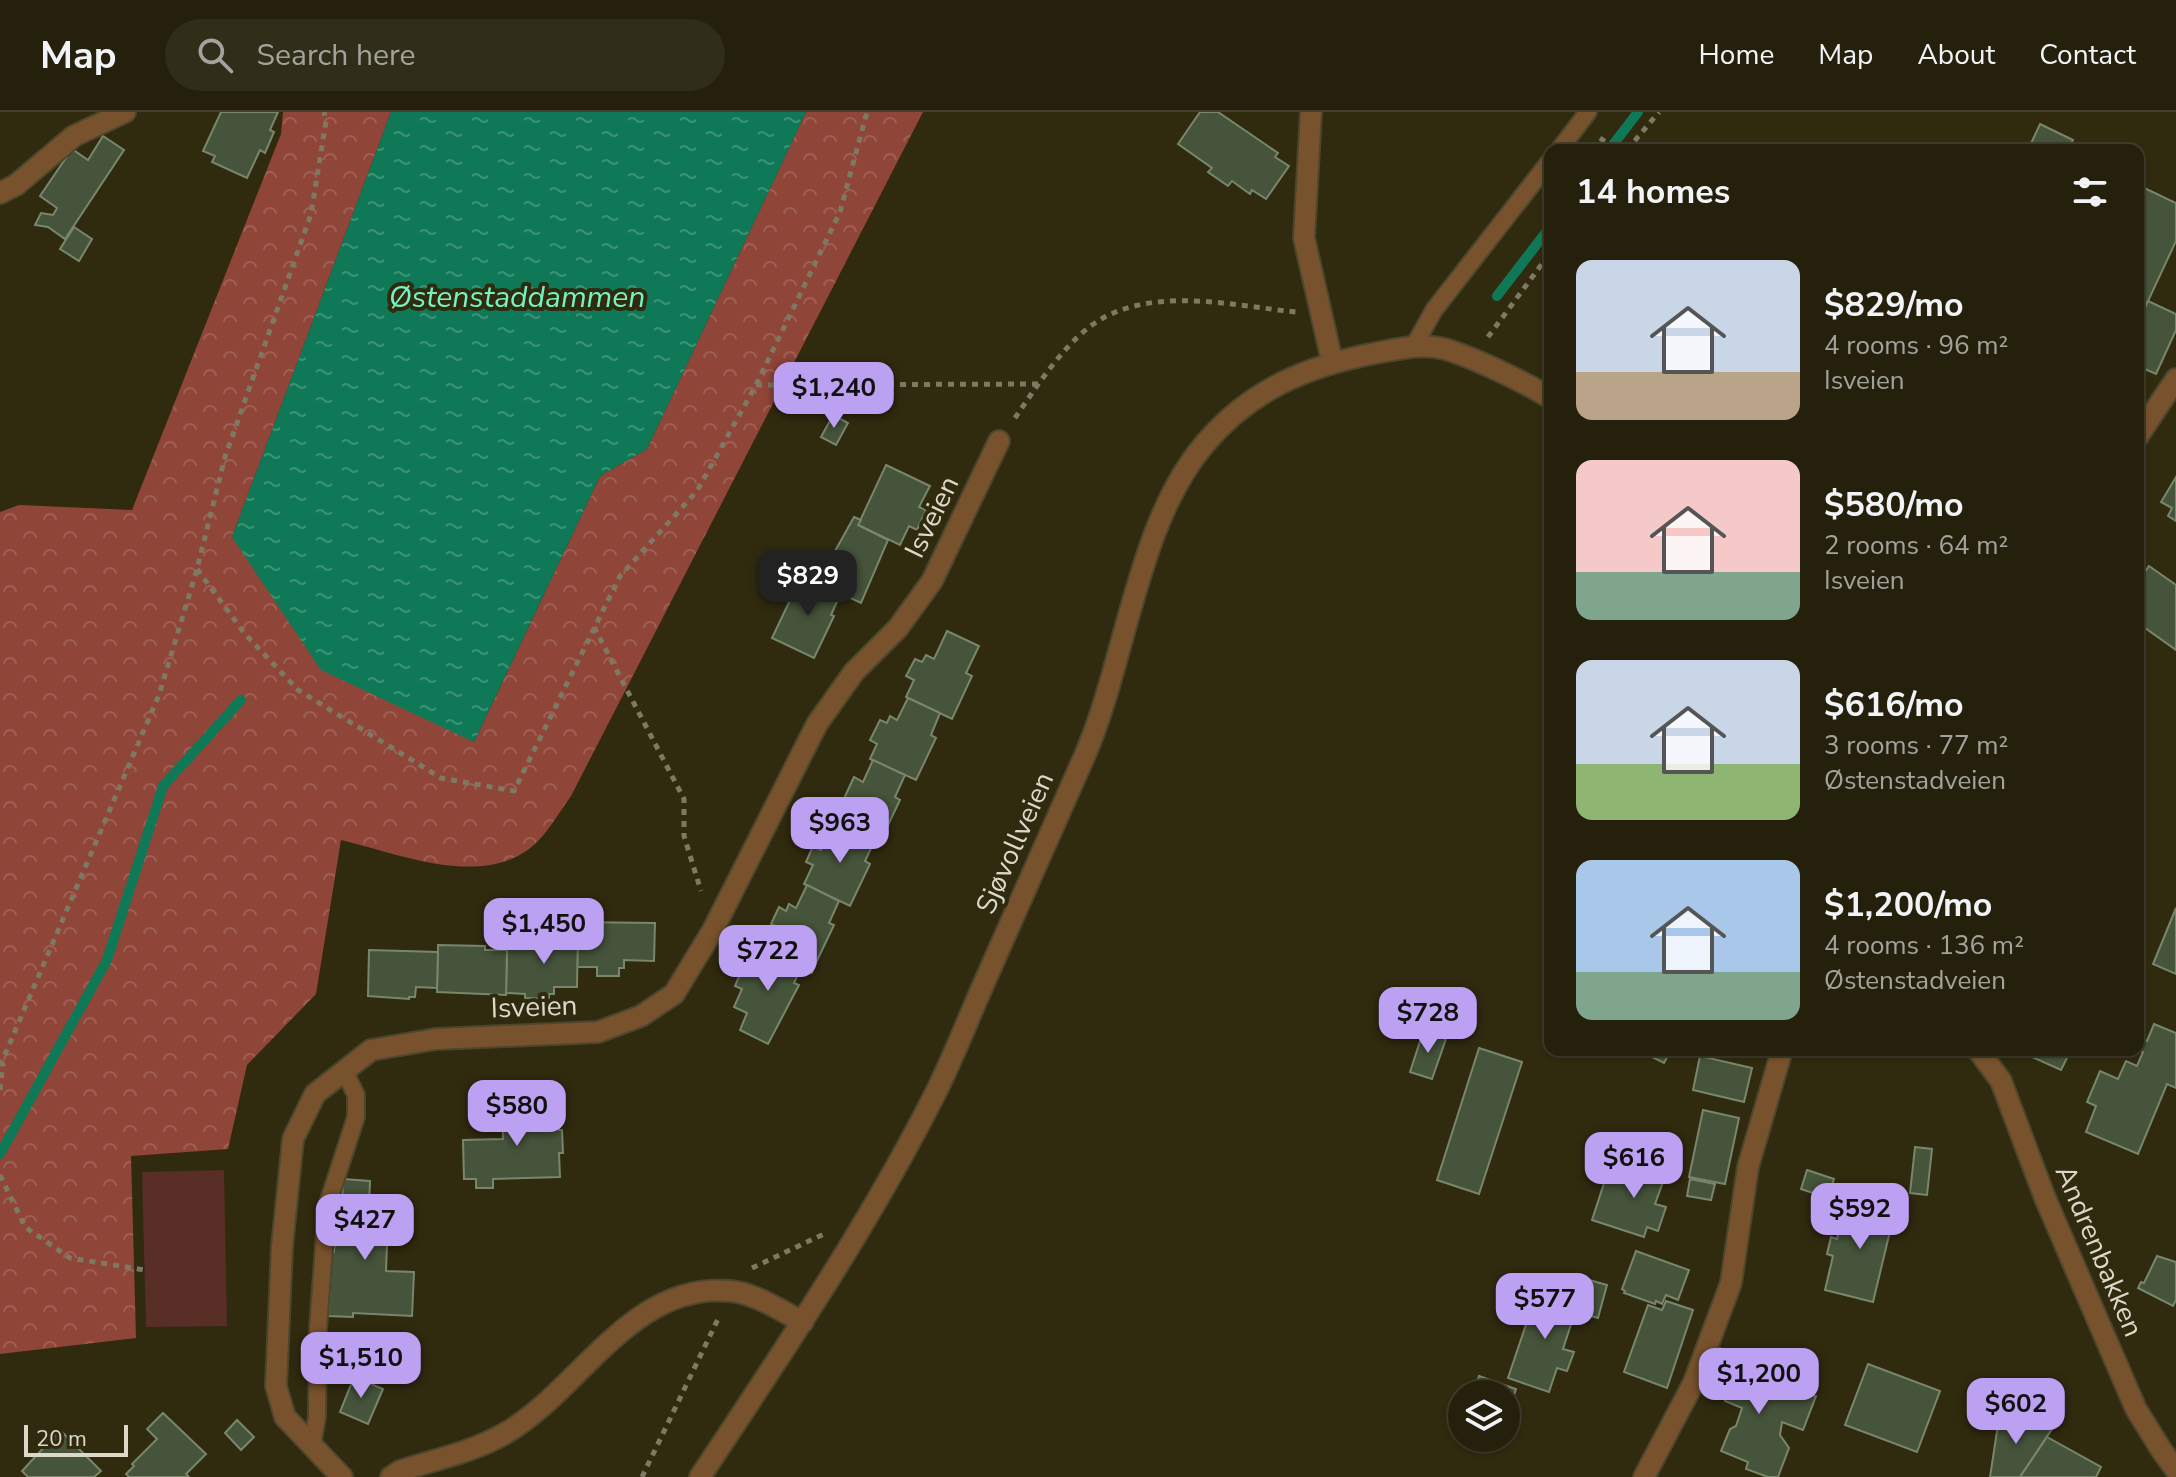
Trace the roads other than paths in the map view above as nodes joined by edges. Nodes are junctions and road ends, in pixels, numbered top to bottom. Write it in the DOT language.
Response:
graph roads {
  1 [pos="125,112"];
  2 [pos="1311,112"];
  3 [pos="1566,112"];
  4 [pos="1584,117"];
  5 [pos="1564,144"];
  6 [pos="1544,169"];
  7 [pos="0,193"];
  8 [pos="1414,346"];
  9 [pos="1332,361"];
  10 [pos="2176,379"];
  11 [pos="1544,395"];
  12 [pos="2144,427"];
  13 [pos="999,441"];
  14 [pos="1780,1056"];
  15 [pos="1982,1056"];
  16 [pos="344,1070"];
  17 [pos="803,1322"];
  18 [pos="312,1445"];
  19 [pos="2176,1470"];
  20 [pos="342,1477"];
  21 [pos="391,1477"];
  22 [pos="700,1477"];
  23 [pos="1644,1477"];
  1 -- 7 [label="street"];
  2 -- 9 [label="street"];
  3 -- 4 [label="lane"];
  4 -- 5 [label="lane"];
  6 -- 8 [label="lane"];
  8 -- 9 [label="street, Sjøvollveien"];
  8 -- 11 [label="street, Sjøvollveien"];
  9 -- 17 [label="street, Sjøvollveien"];
  10 -- 12 [label="street"];
  13 -- 16 [label="street, Isveien"];
  14 -- 23 [label="street"];
  15 -- 19 [label="street, Andrenbakken"];
  16 -- 18 [label="lane"];
  16 -- 18 [label="street, Isveien"];
  17 -- 21 [label="street"];
  17 -- 22 [label="street, Sjøvollveien"];
  18 -- 20 [label="street, Isveien"];
}
